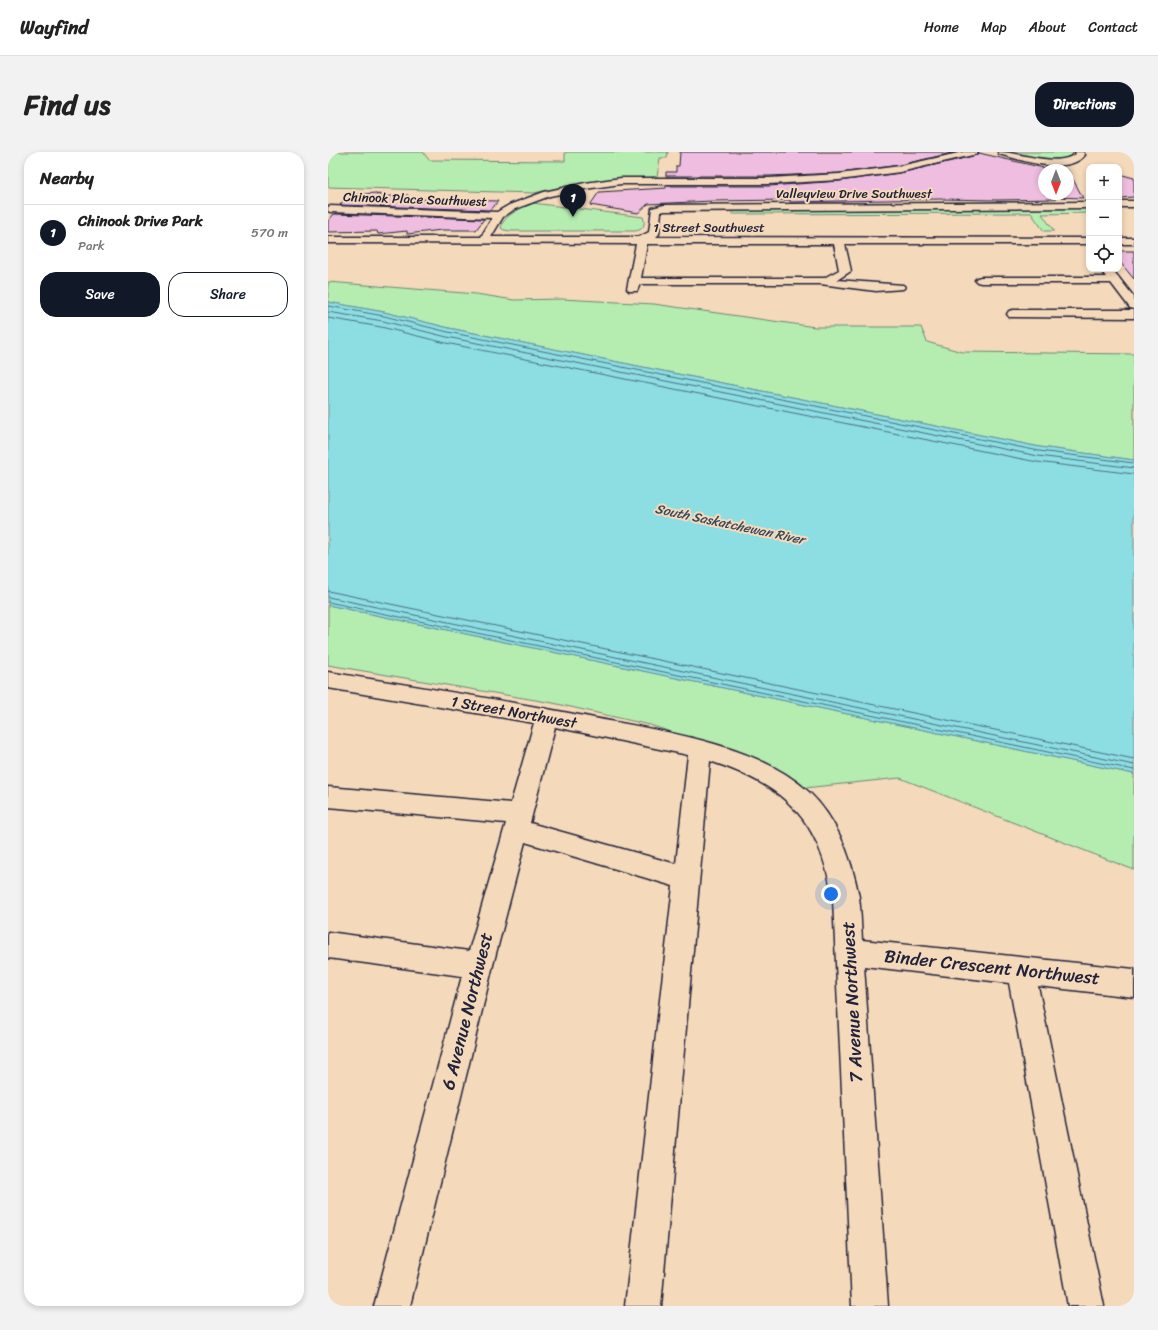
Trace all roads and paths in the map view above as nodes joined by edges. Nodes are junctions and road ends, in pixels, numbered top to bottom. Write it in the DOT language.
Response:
graph roads {
  1 [pos="974,152"];
  2 [pos="1002,152"];
  3 [pos="1079,152"];
  4 [pos="1122,204"];
  5 [pos="1134,204"];
  6 [pos="1086,205"];
  7 [pos="330,209"];
  8 [pos="500,215"];
  9 [pos="654,234"];
  10 [pos="1122,234"];
  11 [pos="1134,234"];
  12 [pos="486,237"];
  13 [pos="328,240"];
  14 [pos="642,240"];
  15 [pos="838,241"];
  16 [pos="1086,241"];
  17 [pos="1086,241"];
  18 [pos="1122,241"];
  19 [pos="1134,241"];
  20 [pos="1108,272"];
  21 [pos="981,280"];
  22 [pos="1114,280"];
  23 [pos="827,281"];
  24 [pos="899,287"];
  25 [pos="1134,305"];
  26 [pos="1012,314"];
  27 [pos="1134,314"];
  28 [pos="328,680"];
  29 [pos="547,716"];
  30 [pos="700,748"];
  31 [pos="328,797"];
  32 [pos="517,822"];
  33 [pos="686,879"];
  34 [pos="328,944"];
  35 [pos="850,952"];
  36 [pos="479,964"];
  37 [pos="1021,970"];
  38 [pos="1134,983"];
  39 [pos="392,1306"];
  40 [pos="643,1306"];
  41 [pos="870,1306"];
  42 [pos="1086,1306"];
  1 -- 8 [label="street"];
  2 -- 3 [label="street"];
  4 -- 5 [label="street"];
  6 -- 9 [label="street, Valleyview Drive Southwest"];
  7 -- 8 [label="street, Chinook Place Southwest"];
  8 -- 12 [label="street"];
  9 -- 12 [label="street, 1 Street Southwest"];
  9 -- 14 [label="street"];
  9 -- 16 [label="street, 1 Street Southwest"];
  10 -- 11 [label="street"];
  12 -- 13 [label="street, 1 Street Southwest"];
  12 -- 14 [label="street, 1 Street Southwest"];
  14 -- 15 [label="street, 1 Street Southwest"];
  14 -- 23 [label="street"];
  15 -- 17 [label="street, 1 Street Southwest"];
  15 -- 23 [label="street"];
  18 -- 19 [label="street"];
  20 -- 22 [label="street"];
  21 -- 22 [label="street"];
  22 -- 25 [label="street"];
  23 -- 24 [label="street"];
  26 -- 27 [label="street"];
  28 -- 29 [label="street, 1 Street Northwest"];
  29 -- 30 [label="street, 1 Street Northwest"];
  29 -- 32 [label="street, 6 Avenue Northwest"];
  30 -- 33 [label="street"];
  30 -- 35 [label="street, 7 Avenue Northwest"];
  31 -- 32 [label="street"];
  32 -- 33 [label="street"];
  32 -- 36 [label="street, 6 Avenue Northwest"];
  33 -- 40 [label="street"];
  34 -- 36 [label="street"];
  35 -- 37 [label="street, Binder Crescent Northwest"];
  35 -- 41 [label="street, 7 Avenue Northwest"];
  36 -- 39 [label="street, 6 Avenue Northwest"];
  37 -- 38 [label="street, Binder Crescent Northwest"];
  37 -- 42 [label="street"];
}
